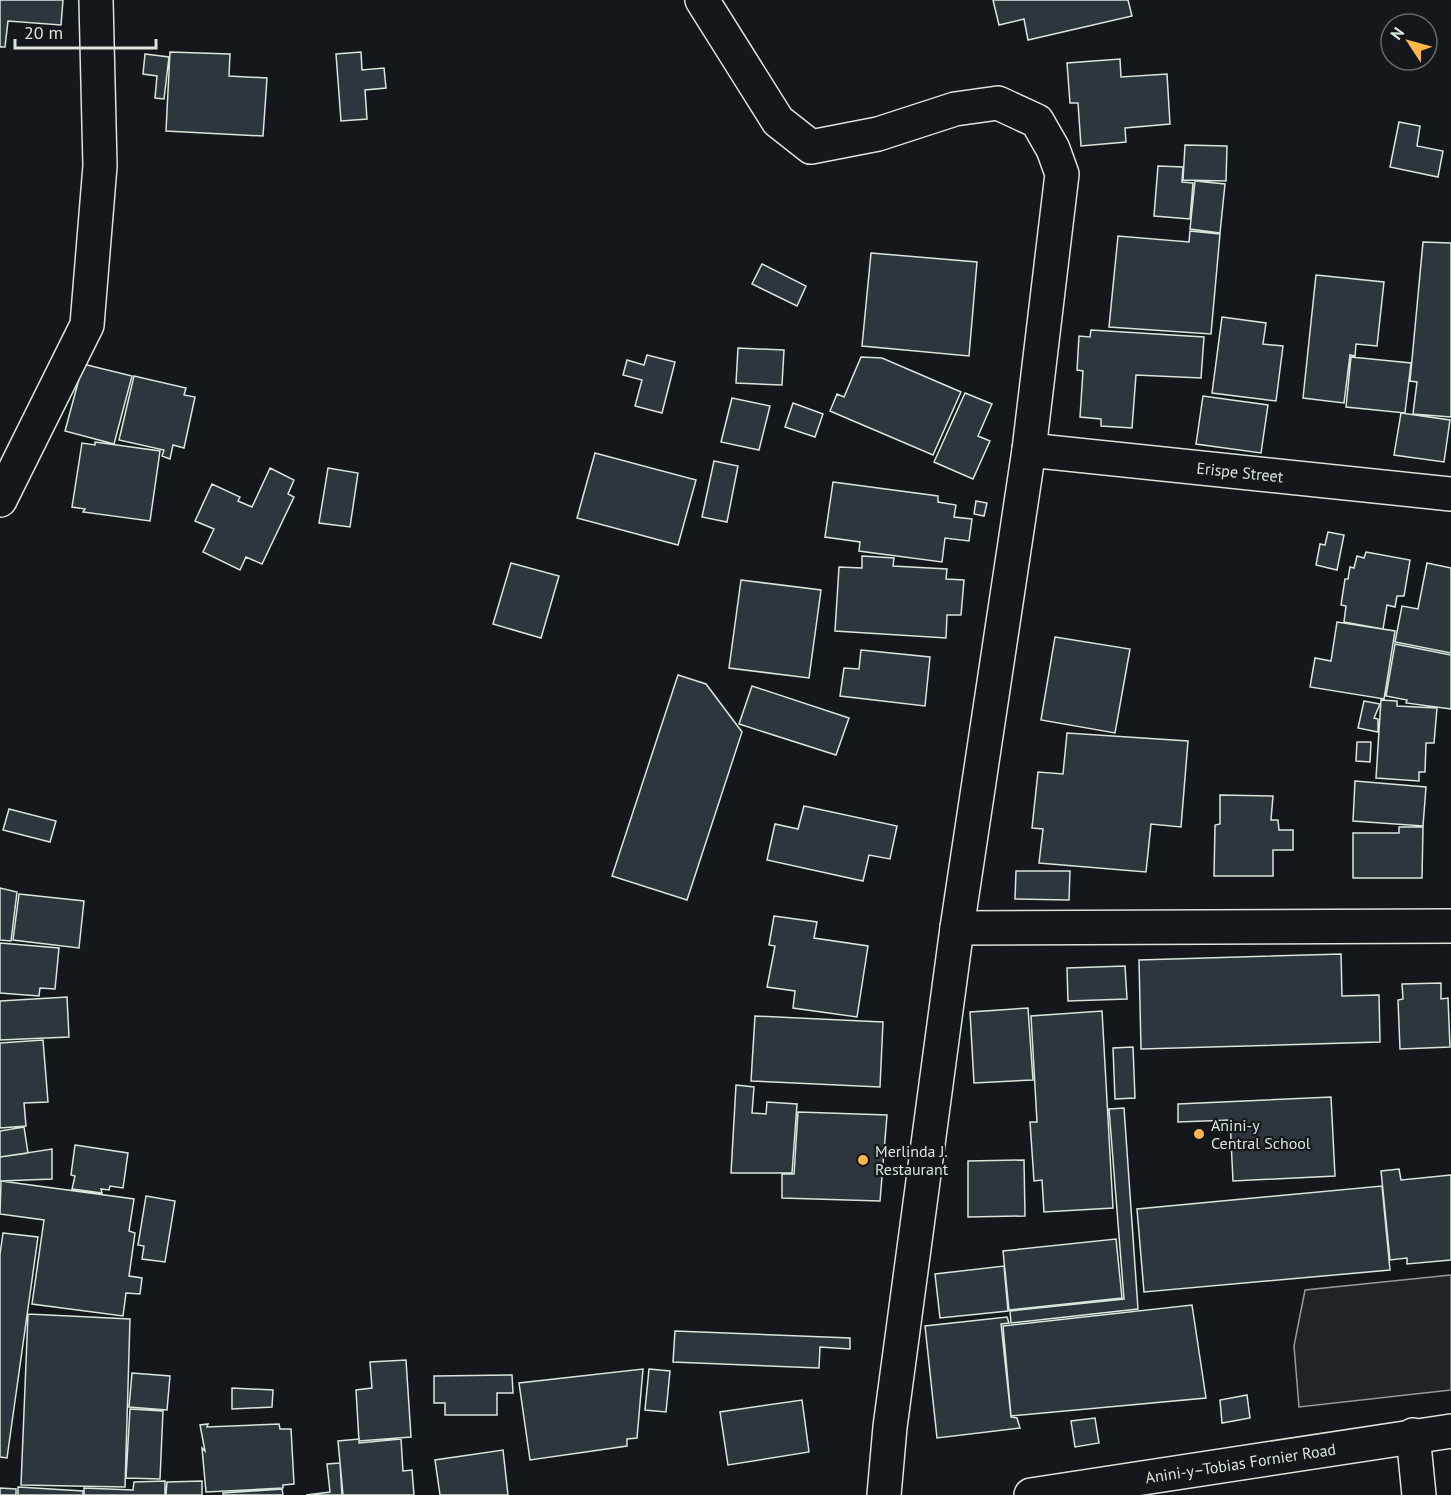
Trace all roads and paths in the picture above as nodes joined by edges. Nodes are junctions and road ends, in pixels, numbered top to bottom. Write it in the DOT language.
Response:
graph roads {
  1 [pos="96,0"];
  2 [pos="702,0"];
  3 [pos="1029,450"];
  4 [pos="1451,494"];
  5 [pos="0,500"];
  6 [pos="1451,926"];
  7 [pos="957,928"];
  8 [pos="1451,1431"];
  9 [pos="1413,1435"];
  10 [pos="884,1495"];
  11 [pos="1030,1495"];
  12 [pos="1419,1495"];
  1 -- 5 [label="street"];
  2 -- 3 [label="street"];
  3 -- 4 [label="street, Erispe Street"];
  3 -- 7 [label="street"];
  6 -- 7 [label="street"];
  7 -- 10 [label="street"];
  8 -- 9 [label="street, Anini-y–Tobias Fornier Road"];
  9 -- 11 [label="street, Anini-y–Tobias Fornier Road"];
  9 -- 12 [label="street"];
}
